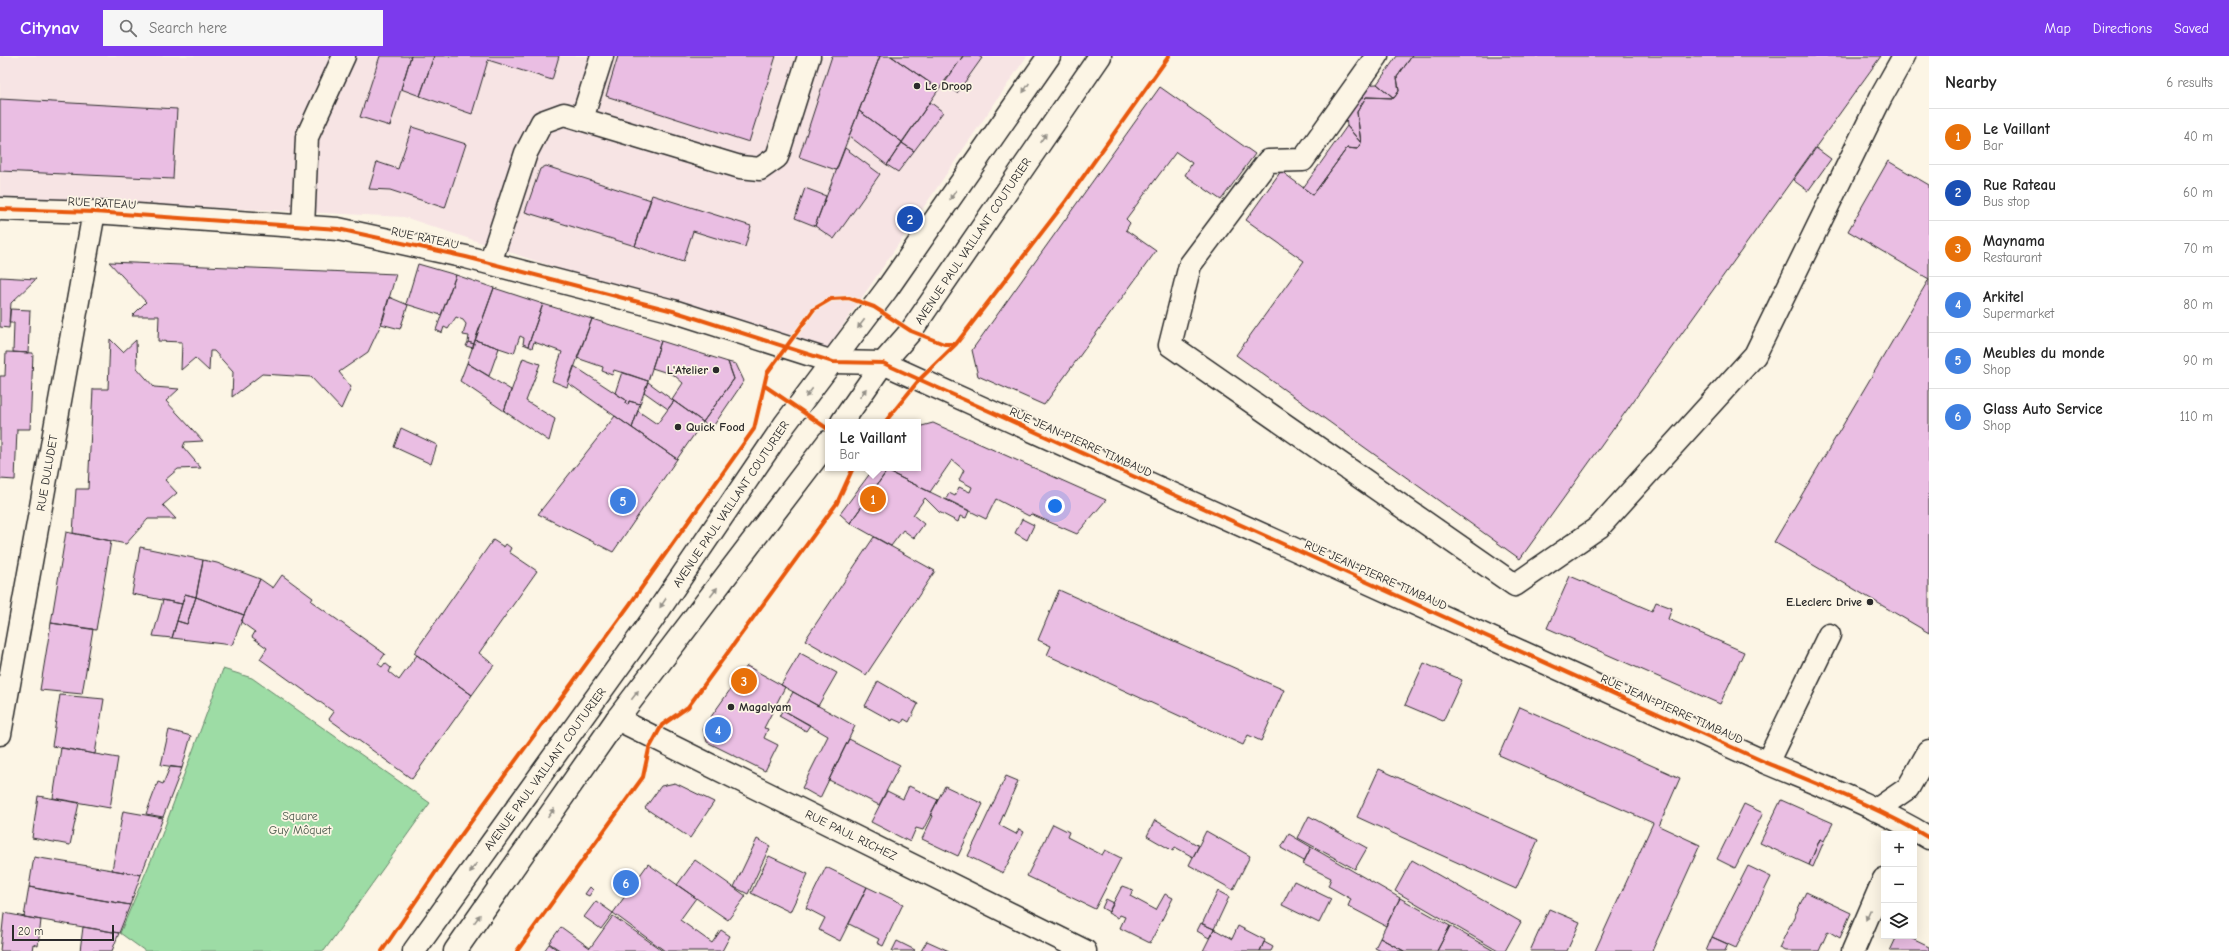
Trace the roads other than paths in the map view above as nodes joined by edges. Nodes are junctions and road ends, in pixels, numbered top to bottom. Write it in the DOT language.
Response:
graph roads {
  1 [pos="344,56"];
  2 [pos="602,56"];
  3 [pos="809,56"];
  4 [pos="1048,56"];
  5 [pos="1100,56"];
  6 [pos="1377,56"];
  7 [pos="1904,56"];
  8 [pos="582,119"];
  9 [pos="0,209"];
  10 [pos="94,212"];
  11 [pos="303,227"];
  12 [pos="490,263"];
  13 [pos="833,362"];
  14 [pos="883,363"];
  15 [pos="844,419"];
  16 [pos="825,446"];
  17 [pos="1829,635"];
  18 [pos="617,719"];
  19 [pos="0,734"];
  20 [pos="1929,751"];
  21 [pos="1767,763"];
  22 [pos="1876,810"];
  23 [pos="1906,829"];
  24 [pos="1929,838"];
  25 [pos="1881,886"];
  26 [pos="414,951"];
  27 [pos="455,951"];
  28 [pos="1085,951"];
  29 [pos="1853,951"];
  1 -- 11 [label="street"];
  2 -- 8 [label="street"];
  3 -- 8 [label="street"];
  4 -- 13 [label="street, AVENUE PAUL VAILLANT COUTURIER, one-way"];
  14 -- 5 [label="street, AVENUE PAUL VAILLANT COUTURIER, one-way"];
  6 -- 7 [label="street"];
  8 -- 12 [label="street"];
  9 -- 10 [label="street, RUE RATEAU"];
  10 -- 11 [label="street, RUE RATEAU"];
  10 -- 19 [label="street, RUE DULUDET"];
  11 -- 12 [label="street, RUE RATEAU"];
  12 -- 13 [label="street, RUE RATEAU"];
  13 -- 14 [label="street, RUE JEAN-PIERRE TIMBAUD"];
  13 -- 26 [label="street, AVENUE PAUL VAILLANT COUTURIER, one-way"];
  15 -- 14 [label="street, AVENUE PAUL VAILLANT COUTURIER, one-way"];
  14 -- 21 [label="street, RUE JEAN-PIERRE TIMBAUD"];
  18 -- 16 [label="street, one-way"];
  17 -- 21 [label="street"];
  27 -- 18 [label="street, one-way"];
  18 -- 28 [label="street, RUE PAUL RICHEZ"];
  20 -- 22 [label="street"];
  21 -- 22 [label="street, RUE JEAN-PIERRE TIMBAUD"];
  22 -- 23 [label="street, RUE JEAN-PIERRE TIMBAUD"];
  23 -- 24 [label="street, RUE JEAN-PIERRE TIMBAUD"];
  25 -- 29 [label="street, one-way"];
}
